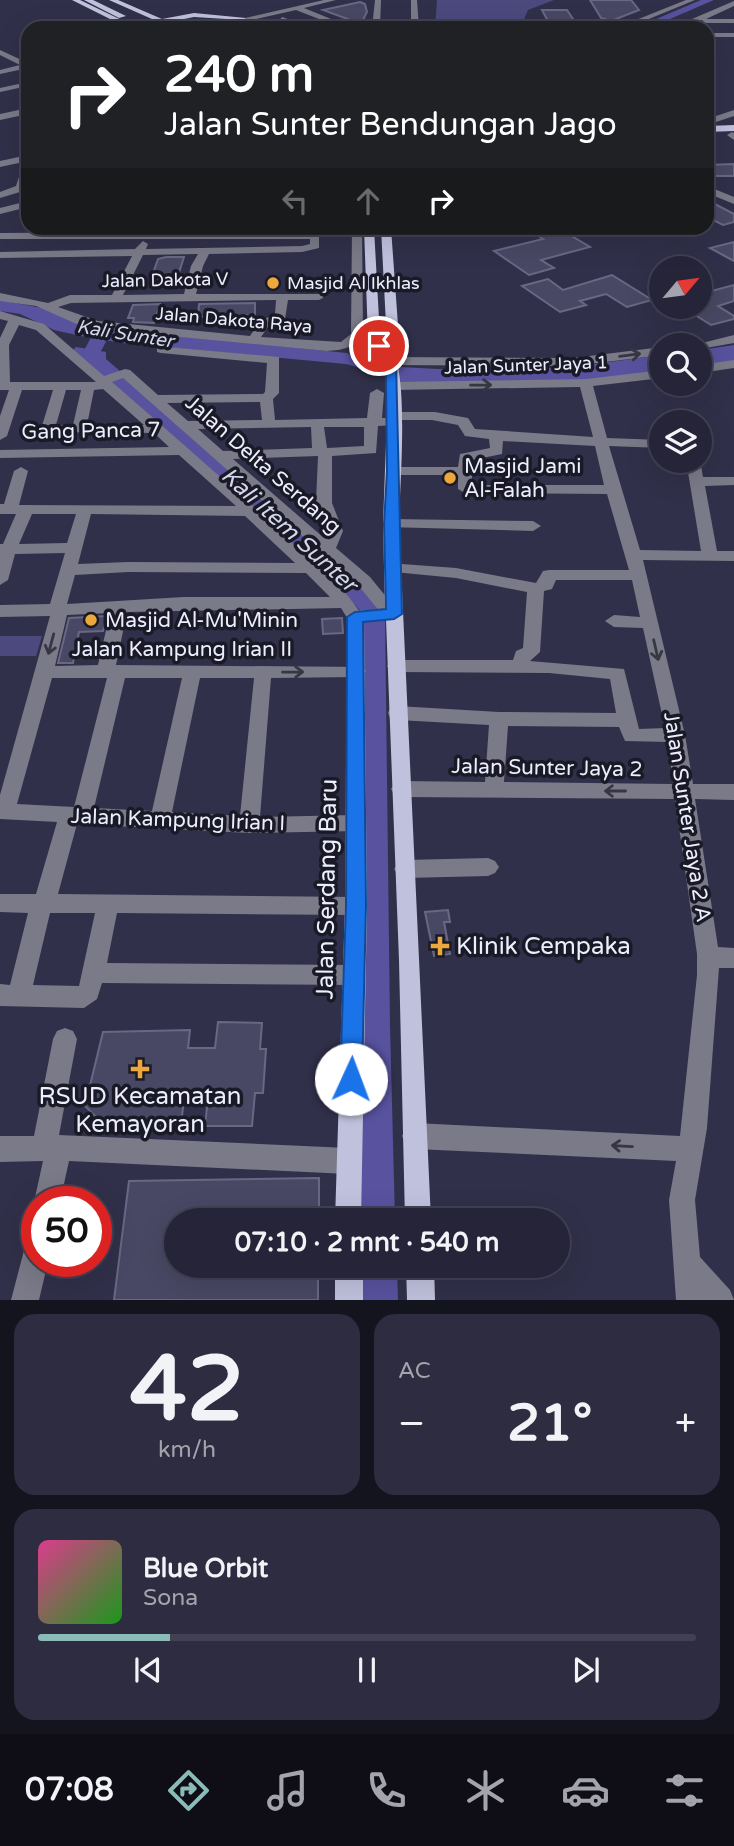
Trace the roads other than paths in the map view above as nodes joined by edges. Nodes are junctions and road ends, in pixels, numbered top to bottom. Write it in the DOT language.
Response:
graph roads {
  1 [pos="75,0"];
  2 [pos="88,0"];
  3 [pos="100,0"];
  4 [pos="324,0"];
  5 [pos="333,0"];
  6 [pos="378,0"];
  7 [pos="414,0"];
  8 [pos="692,0"];
  9 [pos="114,3"];
  10 [pos="733,4"];
  11 [pos="295,7"];
  12 [pos="130,13"];
  13 [pos="144,14"];
  14 [pos="282,19"];
  15 [pos="694,20"];
  16 [pos="120,21"];
  17 [pos="126,21"];
  18 [pos="153,21"];
  19 [pos="157,21"];
  20 [pos="173,21"];
  21 [pos="236,21"];
  22 [pos="246,21"];
  23 [pos="287,21"];
  24 [pos="331,21"];
  25 [pos="376,21"];
  26 [pos="415,21"];
  27 [pos="638,21"];
  28 [pos="707,21"];
  29 [pos="714,22"];
  30 [pos="733,23"];
  31 [pos="714,35"];
  32 [pos="734,35"];
  33 [pos="0,52"];
  34 [pos="21,62"];
  35 [pos="21,66"];
  36 [pos="0,70"];
  37 [pos="4,89"];
  38 [pos="21,98"];
  39 [pos="21,113"];
  40 [pos="734,113"];
  41 [pos="16,114"];
  42 [pos="0,117"];
  43 [pos="21,117"];
  44 [pos="714,121"];
  45 [pos="714,126"];
  46 [pos="731,132"];
  47 [pos="21,160"];
  48 [pos="0,164"];
  49 [pos="714,192"];
  50 [pos="21,193"];
  51 [pos="21,194"];
  52 [pos="0,195"];
  53 [pos="734,201"];
  54 [pos="0,202"];
  55 [pos="21,206"];
  56 [pos="0,211"];
  57 [pos="21,234"];
  58 [pos="40,235"];
  59 [pos="146,235"];
  60 [pos="307,235"];
  61 [pos="357,235"];
  62 [pos="369,235"];
  63 [pos="387,235"];
  64 [pos="396,235"];
  65 [pos="0,236"];
  66 [pos="205,251"];
  67 [pos="140,253"];
  68 [pos="0,254"];
  69 [pos="24,254"];
  70 [pos="357,260"];
  71 [pos="391,262"];
  72 [pos="370,268"];
  73 [pos="282,296"];
  74 [pos="319,296"];
  75 [pos="0,297"];
  76 [pos="116,298"];
  77 [pos="189,298"];
  78 [pos="372,302"];
  79 [pos="391,302"];
  80 [pos="50,306"];
  81 [pos="0,315"];
  82 [pos="16,318"];
  83 [pos="393,339"];
  84 [pos="734,339"];
  85 [pos="253,340"];
  86 [pos="712,343"];
  87 [pos="161,349"];
  88 [pos="70,353"];
  89 [pos="649,353"];
  90 [pos="51,354"];
  91 [pos="1,358"];
  92 [pos="389,360"];
  93 [pos="734,364"];
  94 [pos="712,367"];
  95 [pos="649,376"];
  96 [pos="106,382"];
  97 [pos="392,383"];
  98 [pos="586,383"];
  99 [pos="7,385"];
  100 [pos="61,386"];
  101 [pos="88,386"];
  102 [pos="377,393"];
  103 [pos="266,398"];
  104 [pos="154,399"];
  105 [pos="393,419"];
  106 [pos="371,422"];
  107 [pos="317,423"];
  108 [pos="269,424"];
  109 [pos="185,425"];
  110 [pos="79,429"];
  111 [pos="158,429"];
  112 [pos="496,434"];
  113 [pos="0,436"];
  114 [pos="601,442"];
  115 [pos="649,444"];
  116 [pos="182,451"];
  117 [pos="323,452"];
  118 [pos="0,454"];
  119 [pos="222,455"];
  120 [pos="21,471"];
  121 [pos="394,471"];
  122 [pos="464,471"];
  123 [pos="695,473"];
  124 [pos="734,481"];
  125 [pos="697,482"];
  126 [pos="714,482"];
  127 [pos="613,491"];
  128 [pos="734,495"];
  129 [pos="12,509"];
  130 [pos="85,509"];
  131 [pos="249,510"];
  132 [pos="391,524"];
  133 [pos="533,526"];
  134 [pos="76,548"];
  135 [pos="328,548"];
  136 [pos="5,549"];
  137 [pos="634,555"];
  138 [pos="710,555"];
  139 [pos="734,556"];
  140 [pos="394,567"];
  141 [pos="311,568"];
  142 [pos="69,570"];
  143 [pos="638,575"];
  144 [pos="0,580"];
  145 [pos="542,581"];
  146 [pos="120,605"];
  147 [pos="57,610"];
  148 [pos="0,611"];
  149 [pos="353,612"];
  150 [pos="392,614"];
  151 [pos="614,621"];
  152 [pos="650,623"];
  153 [pos="396,666"];
  154 [pos="521,668"];
  155 [pos="45,671"];
  156 [pos="357,671"];
  157 [pos="112,672"];
  158 [pos="262,672"];
  159 [pos="192,673"];
  160 [pos="397,713"];
  161 [pos="499,719"];
  162 [pos="626,720"];
  163 [pos="676,735"];
  164 [pos="401,789"];
  165 [pos="494,790"];
  166 [pos="683,792"];
  167 [pos="734,792"];
  168 [pos="2,812"];
  169 [pos="72,819"];
  170 [pos="160,821"];
  171 [pos="356,823"];
  172 [pos="248,825"];
  173 [pos="488,867"];
  174 [pos="405,869"];
  175 [pos="0,903"];
  176 [pos="43,904"];
  177 [pos="108,904"];
  178 [pos="356,905"];
  179 [pos="708,957"];
  180 [pos="734,958"];
  181 [pos="94,973"];
  182 [pos="354,975"];
  183 [pos="10,995"];
  184 [pos="65,1039"];
  185 [pos="415,1136"];
  186 [pos="52,1148"];
  187 [pos="0,1149"];
  188 [pos="691,1149"];
  189 [pos="348,1161"];
  190 [pos="48,1186"];
  191 [pos="348,1208"];
  192 [pos="418,1208"];
  193 [pos="685,1261"];
  194 [pos="30,1277"];
  195 [pos="349,1278"];
  196 [pos="420,1278"];
  197 [pos="25,1300"];
  198 [pos="349,1300"];
  199 [pos="421,1300"];
  200 [pos="690,1300"];
  201 [pos="720,1300"];
  1 -- 16 [label="main road"];
  2 -- 17 [label="main road"];
  3 -- 9 [label="main road"];
  4 -- 11 [label="street"];
  5 -- 11 [label="street"];
  6 -- 25 [label="street"];
  7 -- 26 [label="street"];
  8 -- 27 [label="street"];
  9 -- 12 [label="main road"];
  9 -- 13 [label="main road"];
  10 -- 15 [label="street"];
  11 -- 22 [label="street"];
  11 -- 24 [label="street"];
  12 -- 13 [label="main road"];
  12 -- 18 [label="main road"];
  13 -- 19 [label="main road"];
  14 -- 23 [label="street"];
  15 -- 28 [label="street"];
  20 -- 21 [label="main road"];
  29 -- 30 [label="street"];
  31 -- 32 [label="street"];
  33 -- 34 [label="street"];
  35 -- 36 [label="street"];
  37 -- 38 [label="street"];
  39 -- 41 [label="street"];
  40 -- 44 [label="street"];
  41 -- 42 [label="street"];
  41 -- 43 [label="street"];
  45 -- 46 [label="main road"];
  47 -- 48 [label="street"];
  49 -- 53 [label="street"];
  50 -- 52 [label="street"];
  51 -- 54 [label="street"];
  55 -- 56 [label="street"];
  57 -- 65 [label="street"];
  58 -- 69 [label="street"];
  59 -- 67 [label="street"];
  60 -- 66 [label="street"];
  61 -- 70 [label="street, Jalan Dakota Raya"];
  62 -- 72 [label="main road"];
  63 -- 71 [label="main road"];
  64 -- 71 [label="main road"];
  66 -- 67 [label="street"];
  66 -- 77 [label="street"];
  67 -- 69 [label="street"];
  67 -- 76 [label="street"];
  68 -- 69 [label="street"];
  70 -- 72 [label="main road"];
  70 -- 85 [label="street, Jalan Dakota Raya"];
  71 -- 79 [label="main road"];
  71 -- 83 [label="main road"];
  72 -- 78 [label="main road"];
  73 -- 74 [label="street, Jalan Dakota V"];
  73 -- 77 [label="street, Jalan Dakota V"];
  73 -- 85 [label="street"];
  75 -- 80 [label="street, Jalan Dakota Raya"];
  76 -- 77 [label="street, Jalan Dakota V"];
  76 -- 80 [label="street, Jalan Dakota V"];
  78 -- 79 [label="main road"];
  78 -- 92 [label="main road"];
  79 -- 83 [label="main road"];
  80 -- 85 [label="street, Jalan Dakota Raya"];
  81 -- 82 [label="street"];
  82 -- 88 [label="street"];
  82 -- 91 [label="street"];
  83 -- 92 [label="main road"];
  84 -- 86 [label="street"];
  87 -- 103 [label="street"];
  88 -- 90 [label="street"];
  88 -- 96 [label="street"];
  92 -- 89 [label="street, one-way"];
  91 -- 99 [label="street"];
  92 -- 97 [label="main road"];
  93 -- 94 [label="street"];
  95 -- 98 [label="street, Jalan Sunter Jaya 1"];
  96 -- 101 [label="street"];
  96 -- 104 [label="street"];
  96 -- 111 [label="street"];
  97 -- 98 [label="street, Jalan Sunter Jaya 1, one-way"];
  97 -- 105 [label="main road"];
  98 -- 114 [label="street, Jalan Sunter Jaya 2 A"];
  99 -- 100 [label="street"];
  99 -- 113 [label="street"];
  100 -- 101 [label="street"];
  100 -- 110 [label="street"];
  101 -- 110 [label="street"];
  102 -- 106 [label="street"];
  103 -- 104 [label="street, Jalan Delta Serdang"];
  103 -- 108 [label="street"];
  104 -- 109 [label="street, Jalan Delta Serdang"];
  105 -- 106 [label="street"];
  105 -- 112 [label="street"];
  105 -- 121 [label="main road"];
  106 -- 107 [label="street"];
  106 -- 117 [label="street"];
  107 -- 108 [label="street"];
  107 -- 117 [label="street"];
  108 -- 109 [label="street"];
  109 -- 119 [label="street, Jalan Delta Serdang"];
  110 -- 111 [label="street"];
  111 -- 116 [label="street"];
  112 -- 114 [label="street"];
  112 -- 122 [label="street"];
  114 -- 115 [label="street"];
  114 -- 127 [label="street, Jalan Sunter Jaya 2 A"];
  116 -- 118 [label="street, Gang Panca 7"];
  116 -- 131 [label="street"];
  117 -- 119 [label="street"];
  117 -- 135 [label="street"];
  119 -- 135 [label="street, Jalan Delta Serdang"];
  120 -- 129 [label="street"];
  121 -- 122 [label="street"];
  121 -- 132 [label="main road"];
  122 -- 127 [label="street"];
  123 -- 125 [label="street"];
  124 -- 126 [label="street"];
  125 -- 126 [label="street"];
  125 -- 138 [label="street"];
  126 -- 128 [label="street"];
  127 -- 137 [label="street, Jalan Sunter Jaya 2 A"];
  129 -- 130 [label="street"];
  129 -- 136 [label="street"];
  130 -- 131 [label="street"];
  130 -- 134 [label="street"];
  131 -- 141 [label="street"];
  132 -- 133 [label="street"];
  132 -- 140 [label="main road"];
  134 -- 136 [label="street"];
  134 -- 142 [label="street"];
  135 -- 150 [label="street, Jalan Delta Serdang"];
  136 -- 144 [label="street"];
  137 -- 138 [label="street"];
  137 -- 143 [label="street, Jalan Sunter Jaya 2 A"];
  138 -- 139 [label="street"];
  140 -- 145 [label="street"];
  140 -- 150 [label="main road"];
  141 -- 142 [label="street"];
  141 -- 149 [label="street"];
  142 -- 147 [label="street"];
  143 -- 145 [label="street"];
  143 -- 152 [label="street, Jalan Sunter Jaya 2 A"];
  145 -- 154 [label="street"];
  146 -- 147 [label="street"];
  146 -- 149 [label="street"];
  146 -- 157 [label="street"];
  147 -- 148 [label="street, Jalan Kampung Irian II"];
  147 -- 155 [label="street, Jalan Kampung Irian II, one-way"];
  149 -- 150 [label="main road"];
  149 -- 156 [label="main road, Jalan Serdang Baru"];
  150 -- 153 [label="main road"];
  151 -- 152 [label="street"];
  152 -- 163 [label="street, Jalan Sunter Jaya 2 A, one-way"];
  153 -- 154 [label="street"];
  153 -- 160 [label="main road"];
  154 -- 162 [label="street"];
  155 -- 157 [label="street, Jalan Kampung Irian II"];
  155 -- 168 [label="street"];
  158 -- 156 [label="street, Jalan Kampung Irian II, one-way"];
  156 -- 171 [label="main road, Jalan Serdang Baru"];
  157 -- 159 [label="street, Jalan Kampung Irian II"];
  157 -- 169 [label="street"];
  158 -- 159 [label="street, Jalan Kampung Irian II"];
  158 -- 172 [label="street"];
  159 -- 170 [label="street"];
  160 -- 161 [label="street"];
  160 -- 164 [label="main road"];
  161 -- 162 [label="street"];
  161 -- 165 [label="street"];
  162 -- 163 [label="street"];
  163 -- 166 [label="street, Jalan Sunter Jaya 2 A"];
  164 -- 165 [label="street, Jalan Sunter Jaya 2"];
  164 -- 174 [label="main road"];
  166 -- 165 [label="street, Jalan Sunter Jaya 2, one-way"];
  166 -- 167 [label="street, Jalan Sunter Jaya 2"];
  166 -- 179 [label="street, Jalan Sunter Jaya 2 A"];
  168 -- 169 [label="street, Jalan Kampung Irian I"];
  169 -- 170 [label="street, Jalan Kampung Irian I"];
  169 -- 176 [label="street"];
  170 -- 172 [label="street, Jalan Kampung Irian I"];
  171 -- 172 [label="street, Jalan Kampung Irian I"];
  171 -- 178 [label="main road, Jalan Serdang Baru"];
  173 -- 174 [label="street"];
  174 -- 185 [label="main road"];
  175 -- 176 [label="street"];
  176 -- 177 [label="street"];
  176 -- 183 [label="street"];
  177 -- 178 [label="street"];
  177 -- 181 [label="street"];
  178 -- 182 [label="main road, Jalan Serdang Baru"];
  179 -- 180 [label="street"];
  179 -- 188 [label="street, Jalan Sunter Jaya 2 A"];
  181 -- 182 [label="street"];
  181 -- 183 [label="street"];
  182 -- 189 [label="main road, Jalan Serdang Baru"];
  184 -- 186 [label="street"];
  188 -- 185 [label="street, one-way"];
  185 -- 192 [label="main road"];
  186 -- 187 [label="street"];
  186 -- 189 [label="street"];
  186 -- 190 [label="street"];
  188 -- 193 [label="street, Jalan Sunter Jaya 2 A"];
  189 -- 191 [label="main road, Jalan Serdang Baru"];
  193 -- 200 [label="street, Jalan Sunter Jaya 2 A"];
  193 -- 201 [label="street"];
  194 -- 197 [label="street"];
  195 -- 198 [label="main road"];
  196 -- 199 [label="main road"];
}
